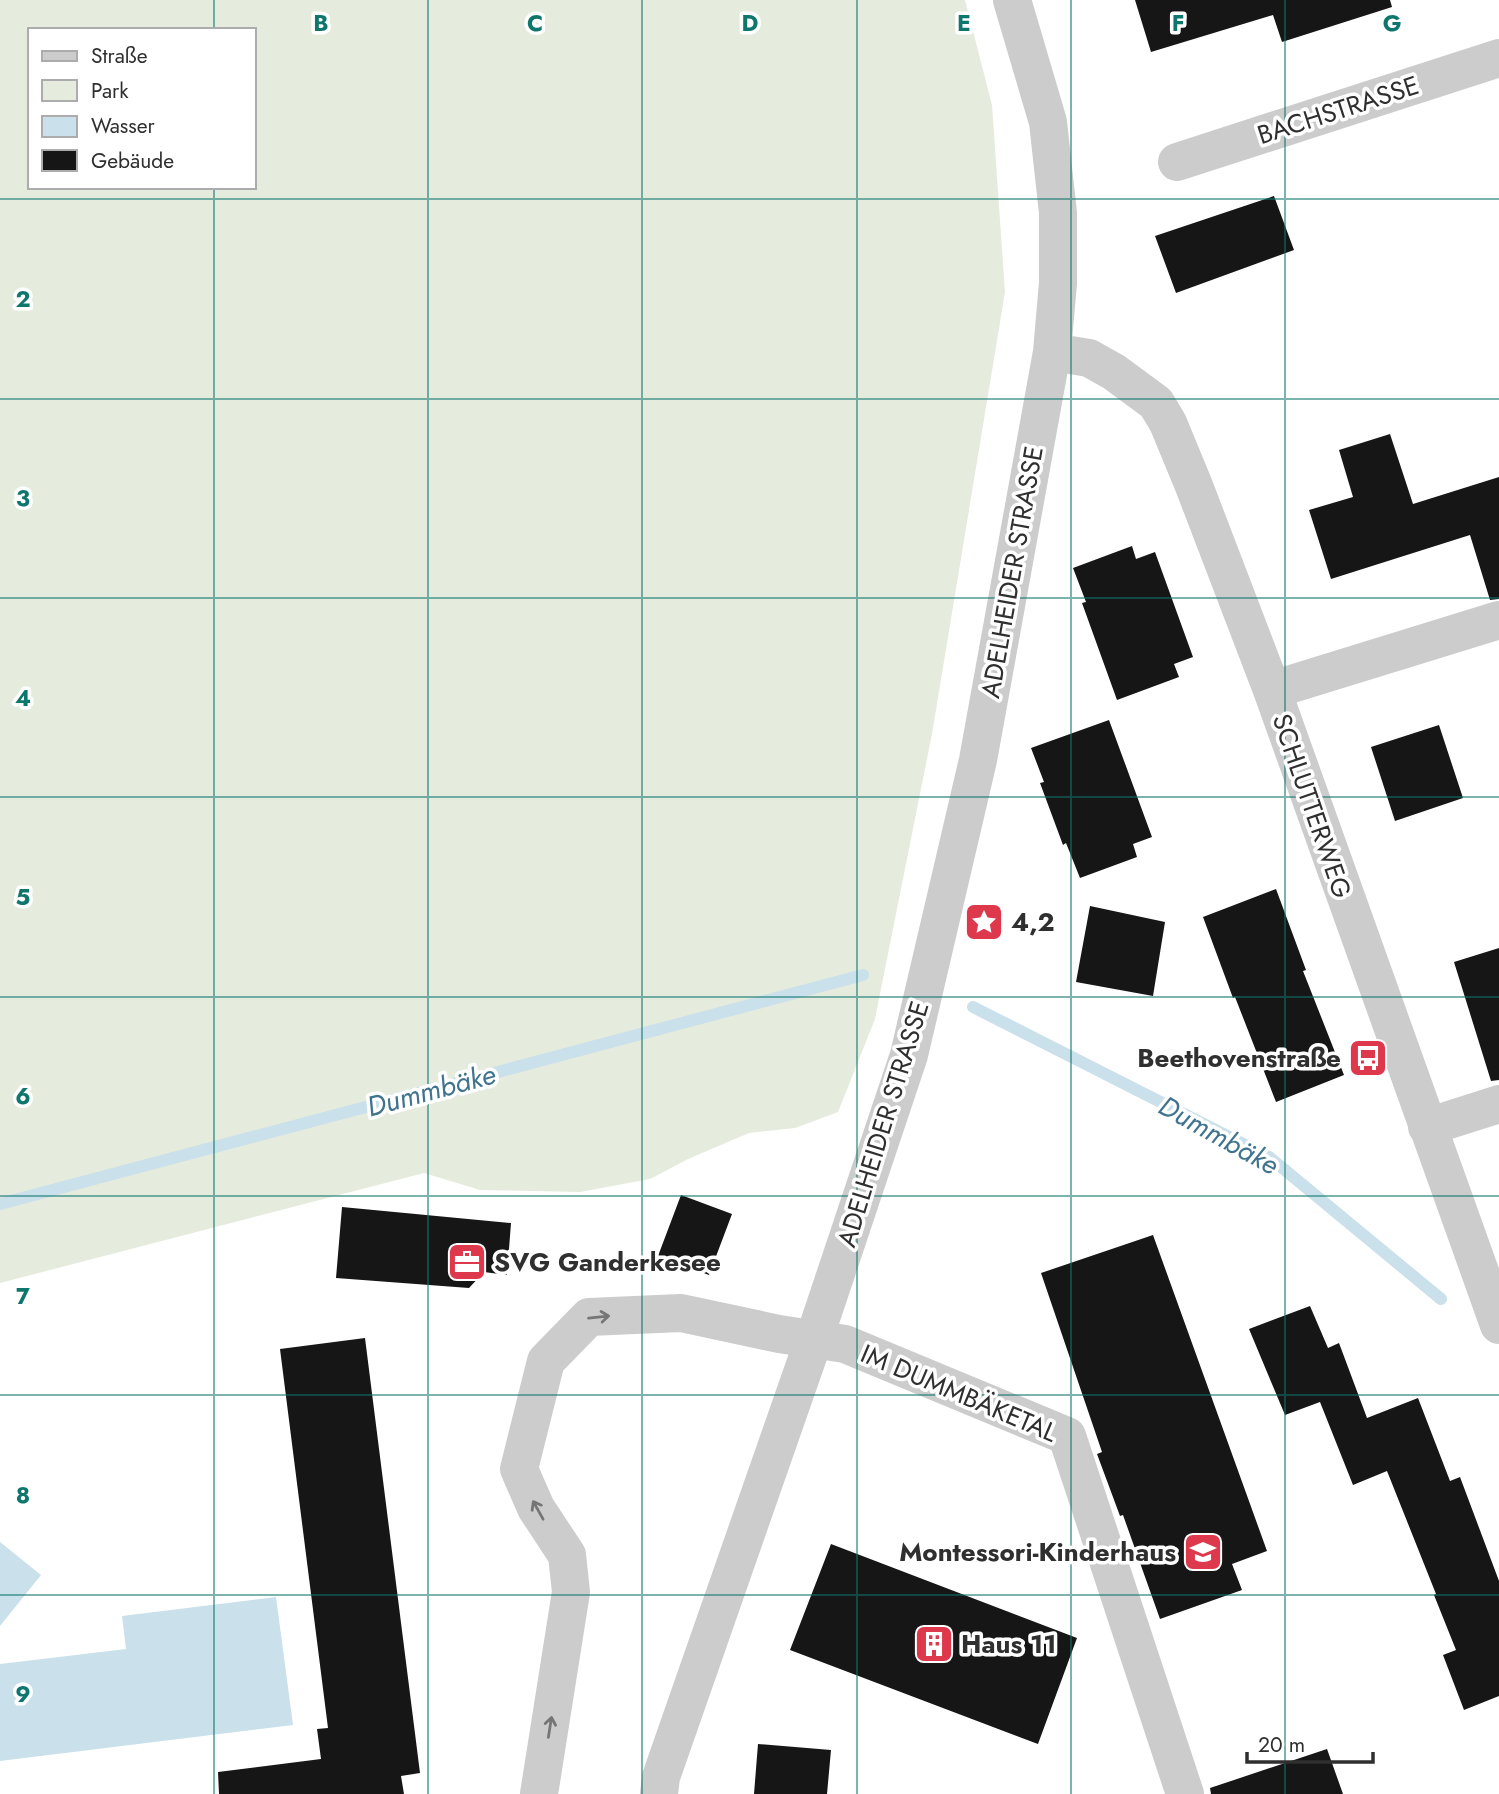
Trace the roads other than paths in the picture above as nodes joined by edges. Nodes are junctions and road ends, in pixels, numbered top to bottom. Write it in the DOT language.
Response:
graph roads {
  1 [pos="1012,0"];
  2 [pos="1499,58"];
  3 [pos="1177,162"];
  4 [pos="1052,352"];
  5 [pos="1499,621"];
  6 [pos="1272,690"];
  7 [pos="1499,1104"];
  8 [pos="1427,1127"];
  9 [pos="1499,1325"];
  10 [pos="797,1337"];
  11 [pos="539,1794"];
  12 [pos="659,1794"];
  13 [pos="1185,1794"];
  1 -- 4 [label="street, ADELHEIDER STRASSE"];
  2 -- 3 [label="street, BACHSTRASSE"];
  4 -- 6 [label="street, SCHLUTTERWEG"];
  4 -- 10 [label="street, ADELHEIDER STRASSE"];
  5 -- 6 [label="street"];
  6 -- 8 [label="street, SCHLUTTERWEG"];
  7 -- 8 [label="street"];
  8 -- 9 [label="street, SCHLUTTERWEG"];
  11 -- 10 [label="street, IM DUMMBÄKETAL, one-way"];
  10 -- 12 [label="street, ADELHEIDER STRASSE"];
  10 -- 13 [label="street, IM DUMMBÄKETAL"];
}
